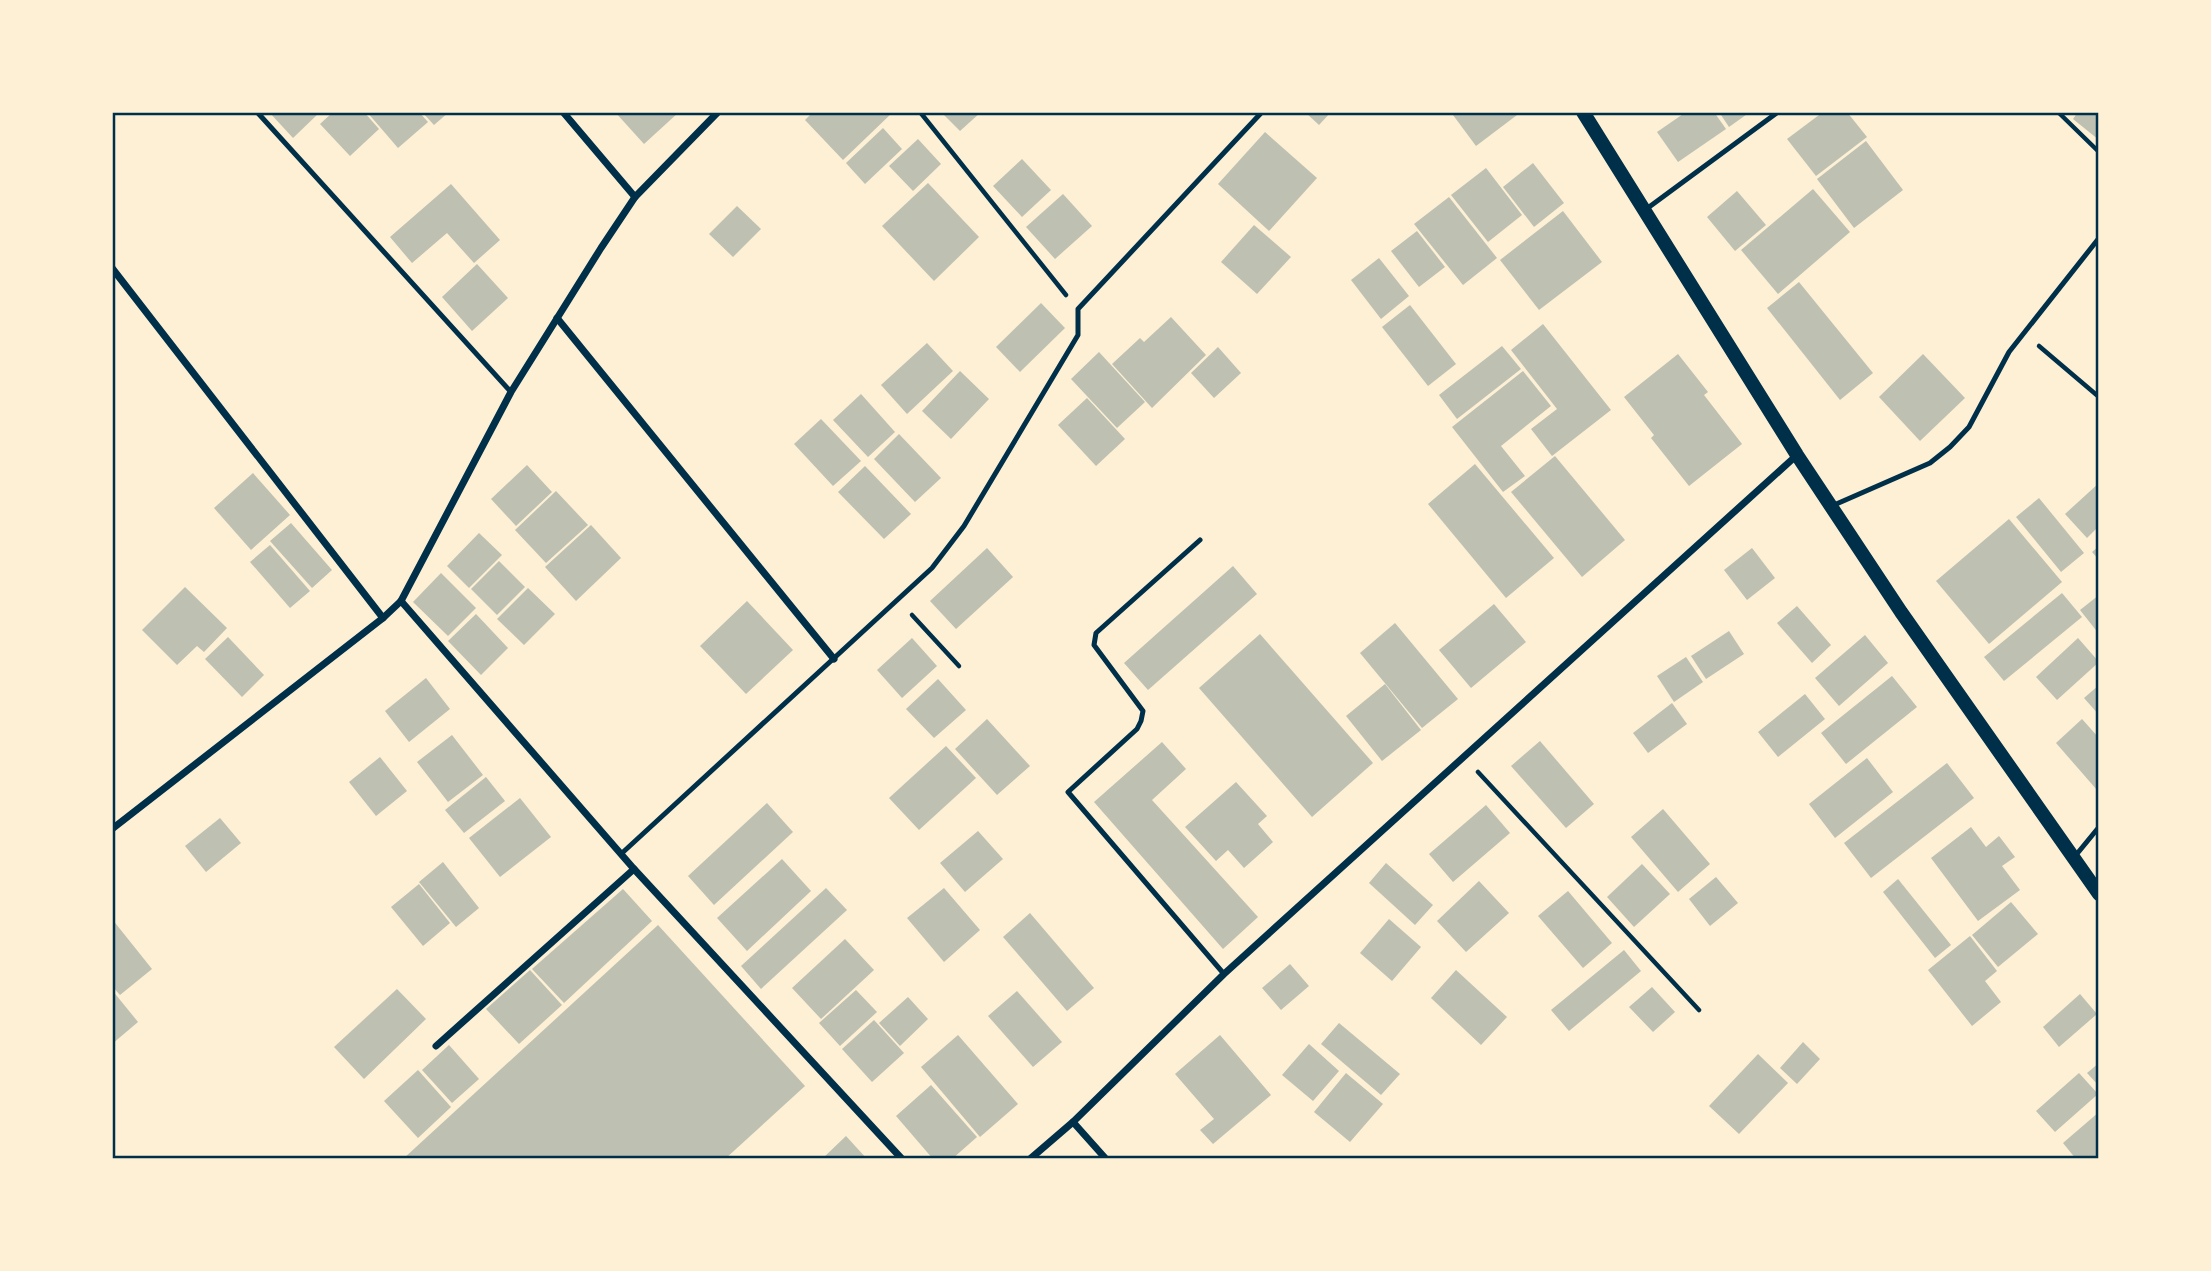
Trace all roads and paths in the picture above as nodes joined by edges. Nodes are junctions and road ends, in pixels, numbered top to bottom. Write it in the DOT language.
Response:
graph roads {
  1 [pos="257,112"];
  2 [pos="563,112"];
  3 [pos="719,112"];
  4 [pos="920,112"];
  5 [pos="1262,112"];
  6 [pos="1583,112"];
  7 [pos="1778,112"];
  8 [pos="2058,112"];
  9 [pos="2099,152"];
  10 [pos="635,197"];
  11 [pos="1645,211"];
  12 [pos="2099,238"];
  13 [pos="112,268"];
  14 [pos="1078,309"];
  15 [pos="557,317"];
  16 [pos="2025,334"];
  17 [pos="511,392"];
  18 [pos="2099,397"];
  19 [pos="1797,455"];
  20 [pos="1831,507"];
  21 [pos="1200,540"];
  22 [pos="898,600"];
  23 [pos="401,601"];
  24 [pos="383,618"];
  25 [pos="834,659"];
  26 [pos="959,666"];
  27 [pos="1464,758"];
  28 [pos="2099,827"];
  29 [pos="112,829"];
  30 [pos="621,854"];
  31 [pos="2074,858"];
  32 [pos="634,869"];
  33 [pos="2099,894"];
  34 [pos="1224,974"];
  35 [pos="1699,1010"];
  36 [pos="436,1046"];
  37 [pos="1073,1122"];
  38 [pos="902,1159"];
  39 [pos="1030,1159"];
  40 [pos="1106,1159"];
  1 -- 17 [label="lane"];
  2 -- 10 [label="street"];
  3 -- 10 [label="street"];
  4 -- 14 [label="path"];
  5 -- 14 [label="lane"];
  6 -- 11 [label="main road"];
  7 -- 11 [label="lane"];
  8 -- 9 [label="path"];
  10 -- 15 [label="street"];
  11 -- 19 [label="main road"];
  12 -- 16 [label="lane"];
  13 -- 24 [label="street"];
  14 -- 22 [label="lane"];
  15 -- 17 [label="street"];
  15 -- 25 [label="street"];
  16 -- 18 [label="path"];
  16 -- 20 [label="lane"];
  17 -- 23 [label="street"];
  19 -- 20 [label="main road"];
  19 -- 27 [label="street"];
  20 -- 31 [label="main road"];
  21 -- 34 [label="lane"];
  22 -- 25 [label="lane"];
  22 -- 26 [label="path"];
  23 -- 24 [label="street"];
  23 -- 30 [label="street"];
  24 -- 29 [label="street"];
  25 -- 30 [label="lane"];
  27 -- 34 [label="street"];
  27 -- 35 [label="path"];
  28 -- 31 [label="lane"];
  30 -- 32 [label="street"];
  31 -- 33 [label="main road"];
  32 -- 36 [label="street"];
  32 -- 38 [label="street"];
  34 -- 37 [label="street"];
  37 -- 39 [label="street"];
  37 -- 40 [label="street"];
}
